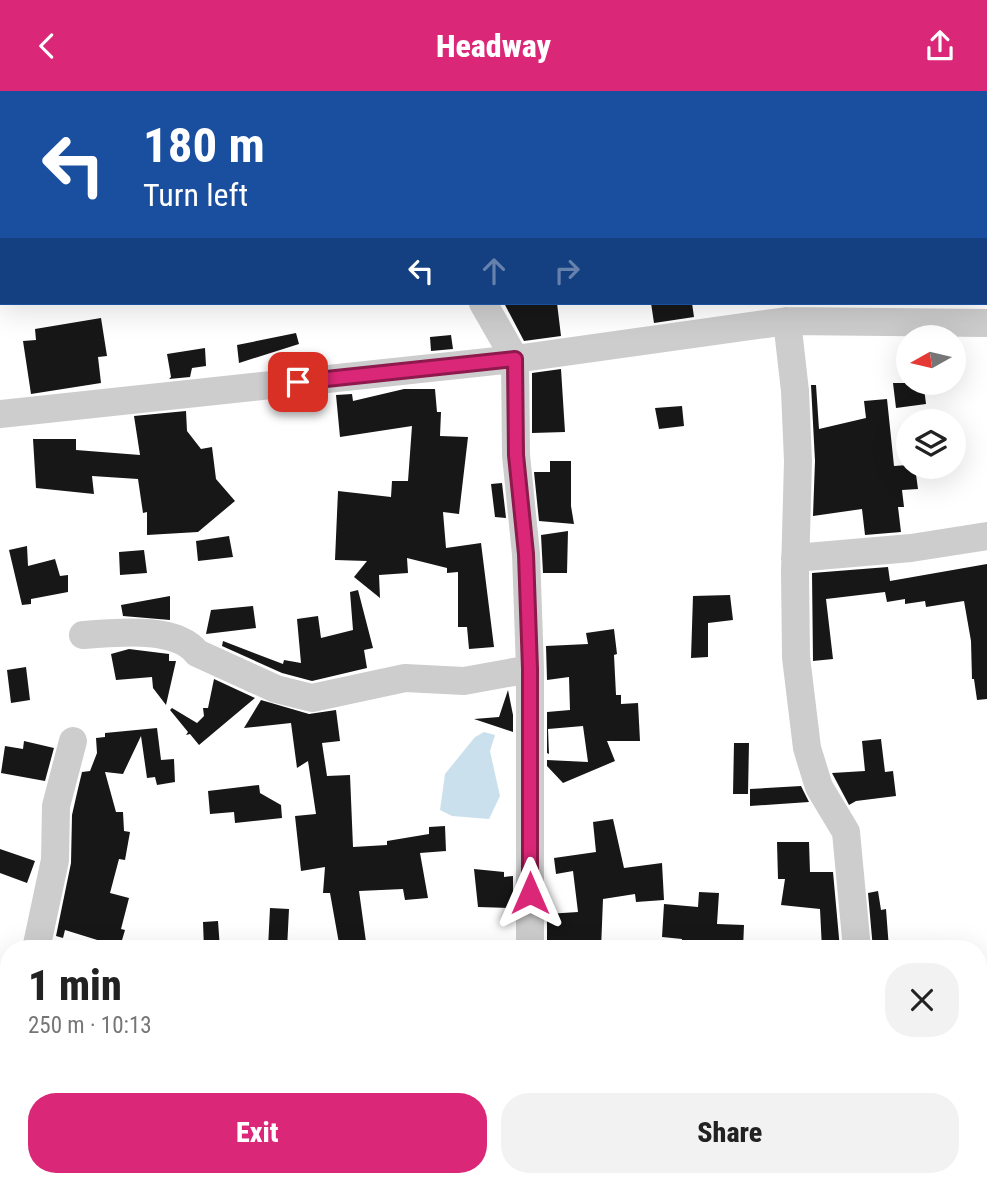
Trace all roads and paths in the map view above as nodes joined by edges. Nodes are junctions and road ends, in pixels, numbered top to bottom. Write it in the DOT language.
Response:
graph roads {
  1 [pos="485,305"];
  2 [pos="769,316"];
  3 [pos="987,323"];
  4 [pos="515,359"];
  5 [pos="0,414"];
  6 [pos="987,536"];
  7 [pos="795,558"];
  8 [pos="83,635"];
  9 [pos="530,669"];
  10 [pos="73,741"];
  11 [pos="38,940"];
  12 [pos="530,940"];
  13 [pos="856,940"];
  1 -- 4 [label="street"];
  2 -- 3 [label="street"];
  2 -- 4 [label="street"];
  2 -- 7 [label="street"];
  4 -- 5 [label="street"];
  4 -- 9 [label="street"];
  6 -- 7 [label="street"];
  7 -- 13 [label="street"];
  8 -- 9 [label="street"];
  9 -- 12 [label="street"];
  10 -- 11 [label="street"];
}
